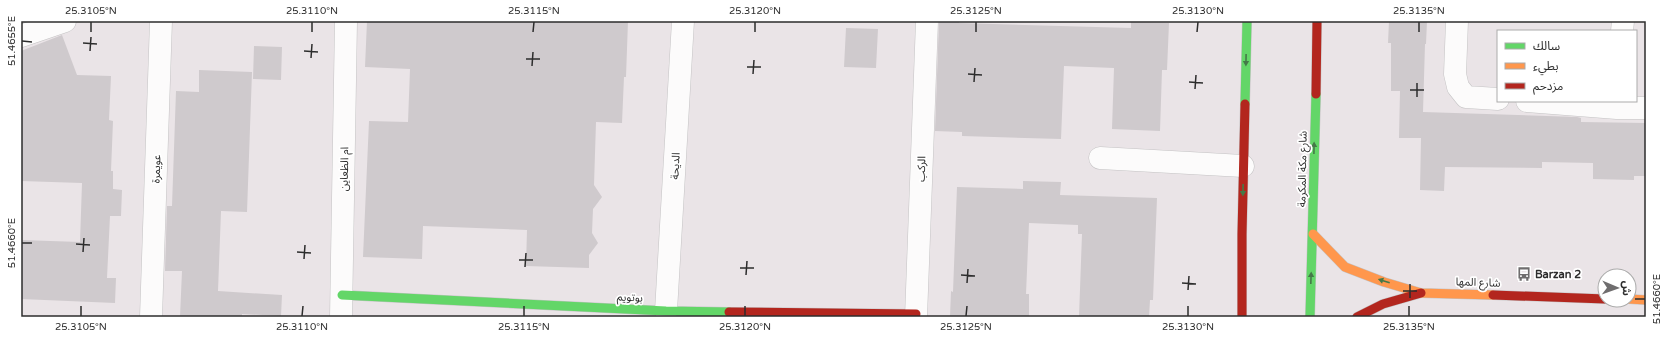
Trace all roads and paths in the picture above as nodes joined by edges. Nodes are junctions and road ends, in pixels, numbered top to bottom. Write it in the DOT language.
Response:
graph roads {
  1 [pos="65,21"];
  2 [pos="161,21"];
  3 [pos="346,21"];
  4 [pos="683,21"];
  5 [pos="927,21"];
  6 [pos="1247,21"];
  7 [pos="1316,21"];
  8 [pos="1457,21"];
  9 [pos="21,36"];
  10 [pos="1497,99"];
  11 [pos="1557,102"];
  12 [pos="1617,104"];
  13 [pos="1646,108"];
  14 [pos="1100,158"];
  15 [pos="1243,166"];
  16 [pos="1313,234"];
  17 [pos="1421,293"];
  18 [pos="342,295"];
  19 [pos="1597,298"];
  20 [pos="666,311"];
  21 [pos="916,316"];
  22 [pos="151,317"];
  23 [pos="342,317"];
  24 [pos="1242,317"];
  25 [pos="1310,317"];
  26 [pos="1357,317"];
  1 -- 9 [label="street"];
  2 -- 22 [label="street, عويمرة"];
  3 -- 18 [label="street, ام الظعاين"];
  4 -- 20 [label="street, الديحة"];
  5 -- 21 [label="street, الركب"];
  6 -- 15 [label="street, one-way"];
  16 -- 7 [label="street, شارع مكة المكرمة, one-way"];
  8 -- 10 [label="street"];
  11 -- 12 [label="street"];
  12 -- 13 [label="street"];
  14 -- 15 [label="street"];
  15 -- 24 [label="street, one-way"];
  17 -- 16 [label="street, شارع المها, one-way"];
  25 -- 16 [label="street, شارع مكة المكرمة, one-way"];
  17 -- 19 [label="street, شارع المها"];
  17 -- 26 [label="street, شارع المها"];
  18 -- 20 [label="street, بوتويم"];
  18 -- 23 [label="street, ام الظعاين"];
  20 -- 21 [label="street, بوتويم"];
}
